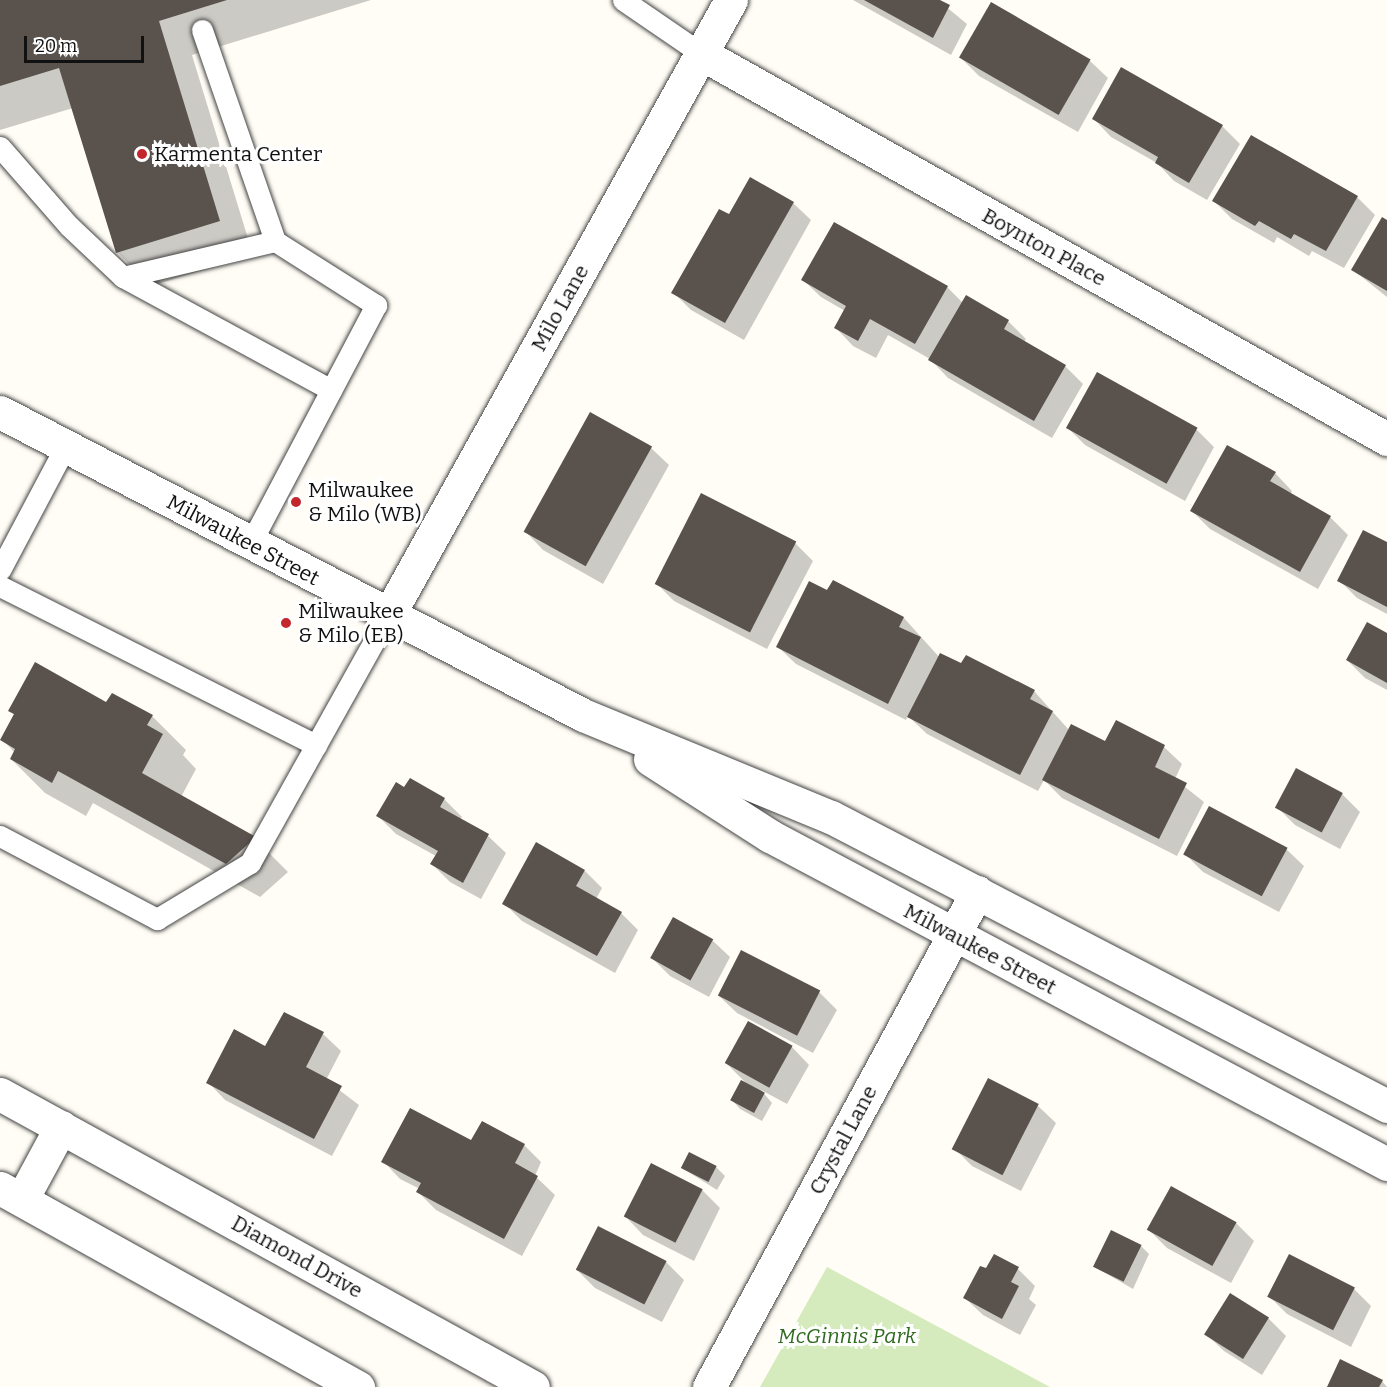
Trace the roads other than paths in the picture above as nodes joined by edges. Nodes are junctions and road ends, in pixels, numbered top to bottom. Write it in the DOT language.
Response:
graph roads {
  1 [pos="622,0"];
  2 [pos="731,0"];
  3 [pos="202,30"];
  4 [pos="702,54"];
  5 [pos="0,147"];
  6 [pos="275,241"];
  7 [pos="123,277"];
  8 [pos="331,390"];
  9 [pos="0,412"];
  10 [pos="1387,439"];
  11 [pos="65,447"];
  12 [pos="250,544"];
  13 [pos="0,570"];
  14 [pos="0,586"];
  15 [pos="388,616"];
  16 [pos="583,715"];
  17 [pos="316,745"];
  18 [pos="0,836"];
  19 [pos="977,892"];
  20 [pos="954,936"];
  21 [pos="0,1094"];
  22 [pos="1387,1106"];
  23 [pos="61,1127"];
  24 [pos="1387,1164"];
  25 [pos="11,1194"];
  26 [pos="358,1387"];
  27 [pos="533,1387"];
  28 [pos="709,1387"];
  1 -- 4 [label="lane"];
  2 -- 4 [label="street, Milo Lane"];
  3 -- 6 [label="lane"];
  4 -- 10 [label="street, Boynton Place"];
  4 -- 15 [label="street, Milo Lane"];
  5 -- 7 [label="lane"];
  6 -- 7 [label="lane"];
  6 -- 8 [label="lane"];
  7 -- 8 [label="lane"];
  8 -- 12 [label="lane"];
  9 -- 11 [label="street, Milwaukee Street"];
  11 -- 12 [label="street, Milwaukee Street"];
  11 -- 13 [label="lane"];
  12 -- 15 [label="street, Milwaukee Street"];
  14 -- 17 [label="lane"];
  15 -- 16 [label="street, Milwaukee Street"];
  15 -- 17 [label="lane"];
  16 -- 19 [label="street, Milwaukee Street"];
  16 -- 20 [label="street, Milwaukee Street"];
  17 -- 18 [label="lane"];
  19 -- 20 [label="street, Crystal Lane"];
  19 -- 22 [label="street, Milwaukee Street"];
  20 -- 24 [label="street, Milwaukee Street"];
  20 -- 28 [label="street, Crystal Lane"];
  21 -- 23 [label="street, Diamond Drive"];
  23 -- 25 [label="street"];
  23 -- 27 [label="street, Diamond Drive"];
  25 -- 26 [label="street"];
}
